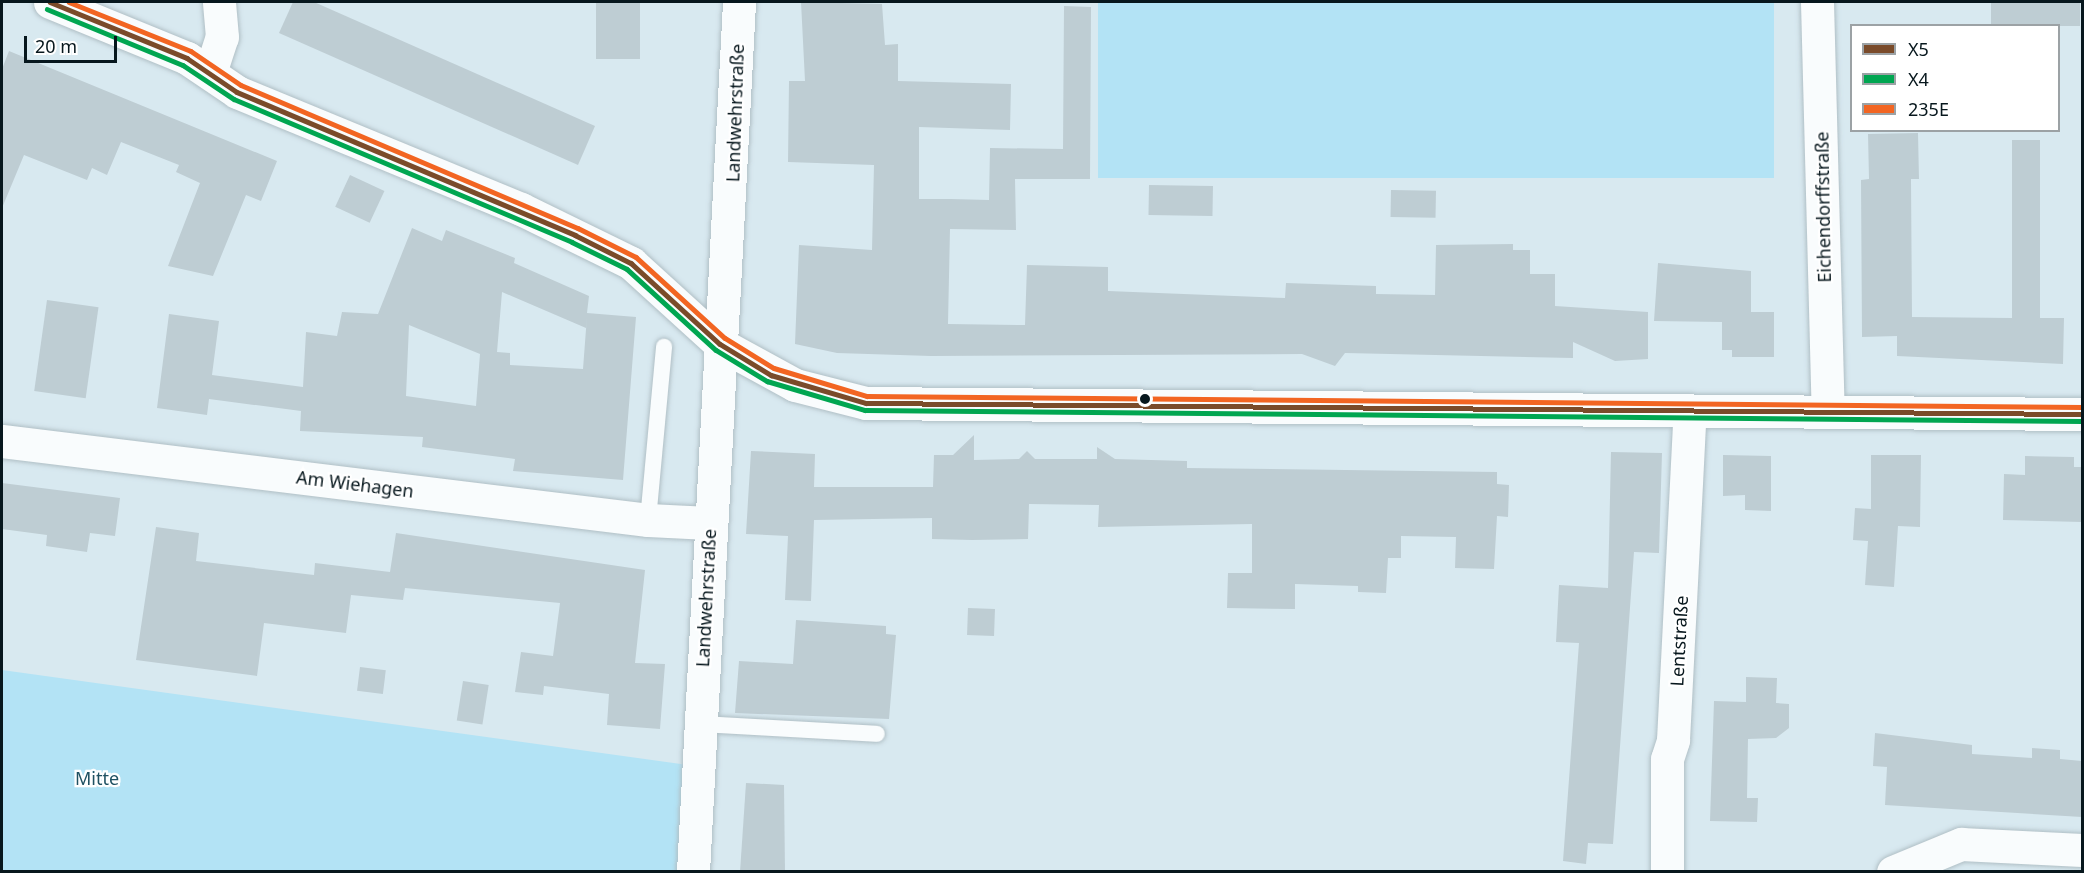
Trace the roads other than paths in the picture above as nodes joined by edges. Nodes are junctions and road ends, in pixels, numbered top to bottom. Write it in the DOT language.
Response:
graph roads {
  1 [pos="50,2"];
  2 [pos="219,2"];
  3 [pos="739,2"];
  4 [pos="1817,2"];
  5 [pos="210,73"];
  6 [pos="720,344"];
  7 [pos="664,347"];
  8 [pos="1690,410"];
  9 [pos="1828,412"];
  10 [pos="2082,414"];
  11 [pos="2,441"];
  12 [pos="648,520"];
  13 [pos="709,523"];
  14 [pos="700,724"];
  15 [pos="877,734"];
  16 [pos="2082,849"];
  17 [pos="1960,858"];
  18 [pos="693,872"];
  19 [pos="1667,872"];
  20 [pos="1893,872"];
  1 -- 5 [label="street"];
  2 -- 5 [label="street"];
  3 -- 6 [label="street, Landwehrstraße"];
  4 -- 9 [label="street, Eichendorffstraße"];
  5 -- 6 [label="street"];
  6 -- 8 [label="street"];
  6 -- 13 [label="street, Landwehrstraße"];
  7 -- 12 [label="lane"];
  8 -- 9 [label="street"];
  8 -- 19 [label="street, Lentstraße"];
  9 -- 10 [label="street"];
  11 -- 12 [label="street, Am Wiehagen"];
  12 -- 13 [label="street, Am Wiehagen"];
  13 -- 14 [label="street, Landwehrstraße"];
  14 -- 15 [label="lane"];
  14 -- 18 [label="street, Landwehrstraße"];
  16 -- 17 [label="street"];
  17 -- 20 [label="street"];
}
